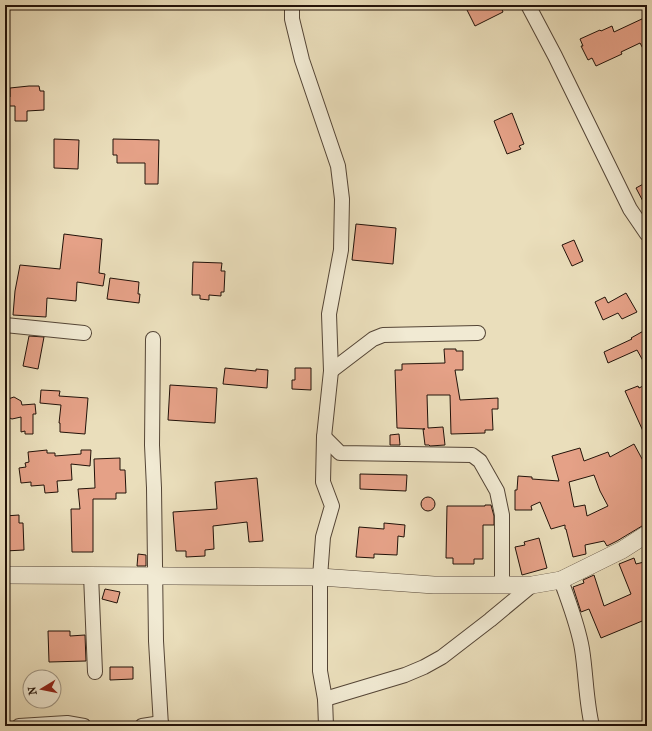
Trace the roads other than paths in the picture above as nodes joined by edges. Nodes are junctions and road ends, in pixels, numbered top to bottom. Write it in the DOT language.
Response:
graph roads {
  1 [pos="292,5"];
  2 [pos="528,5"];
  3 [pos="647,234"];
  4 [pos="5,325"];
  5 [pos="84,333"];
  6 [pos="478,334"];
  7 [pos="153,339"];
  8 [pos="331,371"];
  9 [pos="324,437"];
  10 [pos="647,534"];
  11 [pos="5,575"];
  12 [pos="91,575"];
  13 [pos="155,576"];
  14 [pos="320,577"];
  15 [pos="561,580"];
  16 [pos="502,585"];
  17 [pos="532,585"];
  18 [pos="94,672"];
  19 [pos="325,699"];
  20 [pos="161,724"];
  21 [pos="18,726"];
  22 [pos="84,726"];
  23 [pos="142,726"];
  24 [pos="326,726"];
  25 [pos="592,726"];
  1 -- 8 [label="street"];
  2 -- 3 [label="street"];
  4 -- 5 [label="street"];
  6 -- 8 [label="street"];
  7 -- 13 [label="street"];
  8 -- 9 [label="street"];
  9 -- 14 [label="street"];
  9 -- 16 [label="street"];
  10 -- 15 [label="street"];
  11 -- 12 [label="street"];
  12 -- 13 [label="street"];
  12 -- 18 [label="street"];
  13 -- 14 [label="street"];
  13 -- 20 [label="street"];
  14 -- 16 [label="street"];
  14 -- 19 [label="street"];
  15 -- 17 [label="street"];
  15 -- 25 [label="street"];
  16 -- 17 [label="street"];
  17 -- 19 [label="street"];
  19 -- 24 [label="street"];
  20 -- 23 [label="street"];
  21 -- 22 [label="street"];
}
